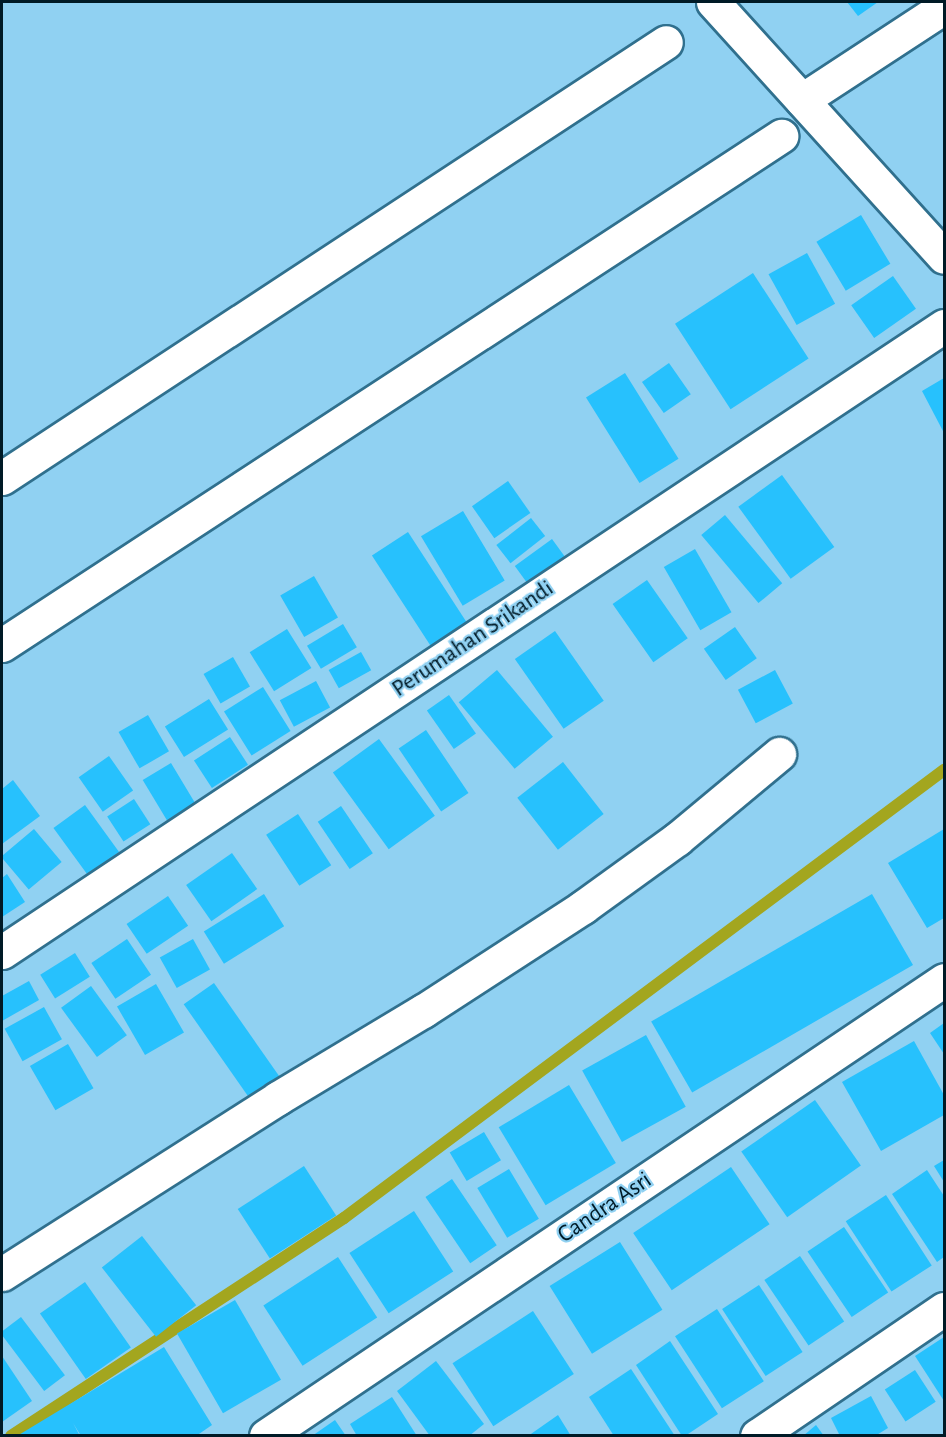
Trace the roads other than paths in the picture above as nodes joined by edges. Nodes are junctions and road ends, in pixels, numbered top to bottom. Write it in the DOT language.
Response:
graph roads {
  1 [pos="713,2"];
  2 [pos="945,7"];
  3 [pos="666,42"];
  4 [pos="802,100"];
  5 [pos="781,136"];
  6 [pos="945,256"];
  7 [pos="945,326"];
  8 [pos="2,477"];
  9 [pos="2,645"];
  10 [pos="779,754"];
  11 [pos="2,952"];
  12 [pos="945,980"];
  13 [pos="2,1274"];
  14 [pos="945,1309"];
  15 [pos="266,1436"];
  16 [pos="757,1436"];
  1 -- 4 [label="street"];
  2 -- 4 [label="street"];
  3 -- 8 [label="street"];
  4 -- 6 [label="street"];
  5 -- 9 [label="street"];
  7 -- 11 [label="street, Perumahan Srikandi"];
  10 -- 13 [label="street"];
  12 -- 15 [label="street, Candra Asri"];
  14 -- 16 [label="street"];
}
